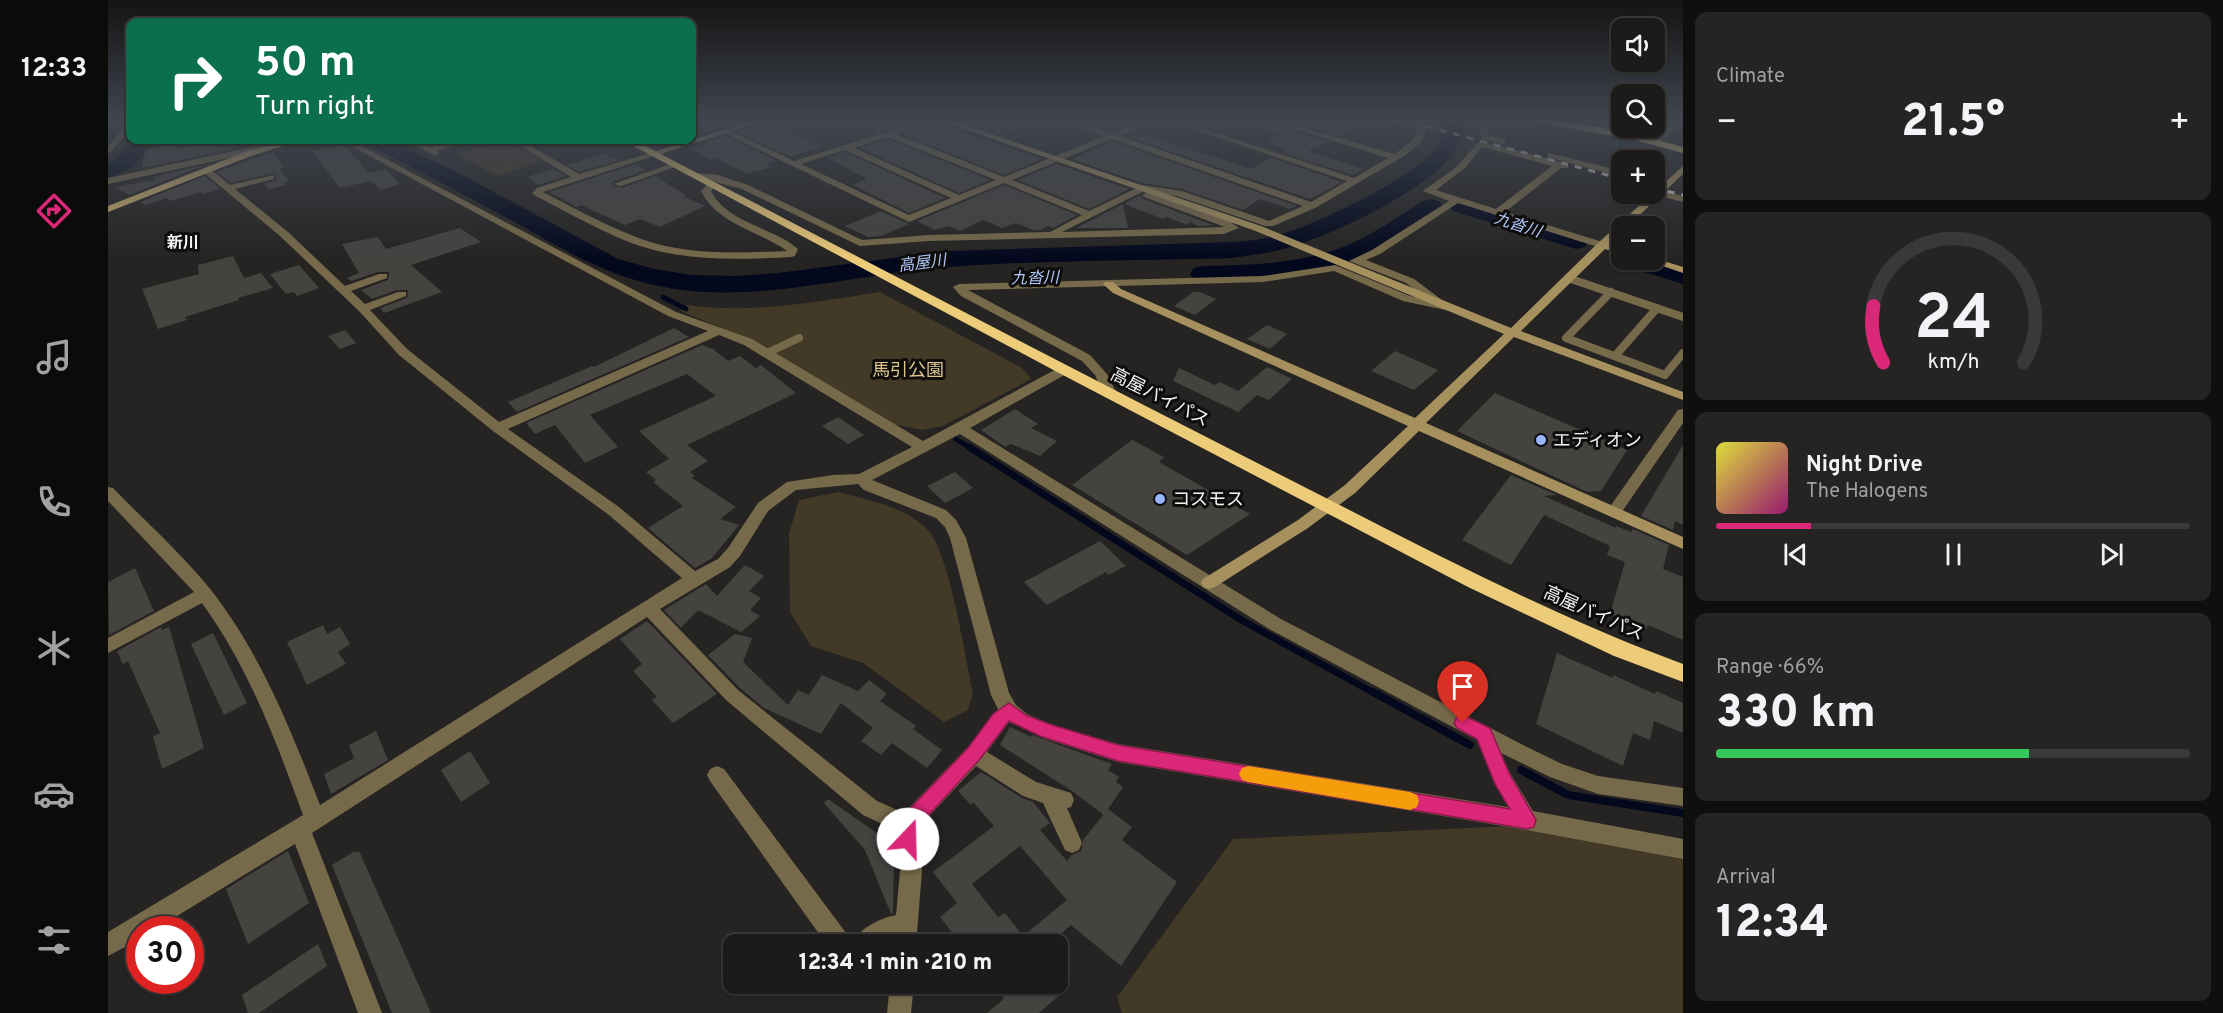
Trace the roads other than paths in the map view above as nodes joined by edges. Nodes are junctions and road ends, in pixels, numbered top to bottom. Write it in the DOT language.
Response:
graph roads {
  1 [pos="174,166"];
  2 [pos="220,166"];
  3 [pos="394,166"];
  4 [pos="559,166"];
  5 [pos="611,166"];
  6 [pos="673,166"];
  7 [pos="679,166"];
  8 [pos="799,166"];
  9 [pos="888,166"];
  10 [pos="969,166"];
  11 [pos="1038,166"];
  12 [pos="1078,166"];
  13 [pos="1198,166"];
  14 [pos="1313,166"];
  15 [pos="1379,166"];
  16 [pos="1462,166"];
  17 [pos="1557,166"];
  18 [pos="1564,166"];
  19 [pos="1593,166"];
  20 [pos="1683,169"];
  21 [pos="207,171"];
  22 [pos="1611,171"];
  23 [pos="697,176"];
  24 [pos="271,177"];
  25 [pos="577,177"];
  26 [pos="1611,179"];
  27 [pos="108,180"];
  28 [pos="1004,180"];
  29 [pos="1355,180"];
  30 [pos="618,184"];
  31 [pos="711,184"];
  32 [pos="1665,185"];
  33 [pos="229,188"];
  34 [pos="1143,188"];
  35 [pos="1665,190"];
  36 [pos="1683,190"];
  37 [pos="1665,192"];
  38 [pos="958,198"];
  39 [pos="1683,199"];
  40 [pos="1457,200"];
  41 [pos="1646,204"];
  42 [pos="1312,206"];
  43 [pos="108,209"];
  44 [pos="1498,213"];
  45 [pos="1089,214"];
  46 [pos="1633,216"];
  47 [pos="909,219"];
  48 [pos="1053,235"];
  49 [pos="1611,237"];
  50 [pos="915,238"];
  51 [pos="1602,245"];
  52 [pos="1611,248"];
  53 [pos="1665,265"];
  54 [pos="1338,266"];
  55 [pos="1683,270"];
  56 [pos="383,276"];
  57 [pos="1568,278"];
  58 [pos="1109,284"];
  59 [pos="343,290"];
  60 [pos="1611,292"];
  61 [pos="402,294"];
  62 [pos="1438,302"];
  63 [pos="1657,308"];
  64 [pos="363,309"];
  65 [pos="1458,310"];
  66 [pos="1683,317"];
  67 [pos="716,332"];
  68 [pos="1511,332"];
  69 [pos="799,338"];
  70 [pos="1683,352"];
  71 [pos="767,353"];
  72 [pos="1615,356"];
  73 [pos="1626,360"];
  74 [pos="1064,370"];
  75 [pos="1616,371"];
  76 [pos="1110,394"];
  77 [pos="1683,396"];
  78 [pos="1683,413"];
  79 [pos="1416,424"];
  80 [pos="498,428"];
  81 [pos="960,428"];
  82 [pos="922,447"];
  83 [pos="861,479"];
  84 [pos="108,492"];
  85 [pos="1328,506"];
  86 [pos="1614,512"];
  87 [pos="1683,543"];
  88 [pos="694,579"];
  89 [pos="1209,583"];
  90 [pos="205,594"];
  91 [pos="649,608"];
  92 [pos="108,645"];
  93 [pos="1683,673"];
  94 [pos="1009,711"];
  95 [pos="1484,734"];
  96 [pos="974,754"];
  97 [pos="717,775"];
  98 [pos="1683,797"];
  99 [pos="1527,820"];
  100 [pos="307,824"];
  101 [pos="907,825"];
  102 [pos="1072,843"];
  103 [pos="1683,849"];
  104 [pos="833,934"];
  105 [pos="879,934"];
  106 [pos="902,934"];
  107 [pos="905,934"];
  108 [pos="108,945"];
  109 [pos="901,994"];
  110 [pos="370,1013"];
  111 [pos="899,1013"];
  1 -- 27 [label="street"];
  2 -- 21 [label="main road"];
  3 -- 67 [label="street"];
  4 -- 25 [label="street"];
  5 -- 25 [label="street"];
  6 -- 30 [label="street"];
  7 -- 23 [label="highway, 高屋バイパス"];
  8 -- 47 [label="street"];
  9 -- 38 [label="street"];
  10 -- 28 [label="street"];
  11 -- 28 [label="street"];
  12 -- 34 [label="street"];
  13 -- 42 [label="street"];
  14 -- 29 [label="street"];
  15 -- 29 [label="street"];
  16 -- 40 [label="street"];
  17 -- 44 [label="street"];
  18 -- 26 [label="street"];
  19 -- 22 [label="street"];
  20 -- 32 [label="street"];
  21 -- 33 [label="street"];
  21 -- 43 [label="main road"];
  23 -- 31 [label="highway, 高屋バイパス"];
  23 -- 50 [label="street"];
  24 -- 33 [label="street"];
  25 -- 31 [label="street"];
  28 -- 38 [label="street"];
  28 -- 45 [label="street"];
  29 -- 42 [label="street"];
  31 -- 74 [label="highway, 高屋バイパス"];
  33 -- 59 [label="street"];
  34 -- 42 [label="street"];
  34 -- 45 [label="street"];
  34 -- 48 [label="street"];
  34 -- 54 [label="street"];
  35 -- 36 [label="street"];
  37 -- 39 [label="street"];
  38 -- 47 [label="street"];
  40 -- 44 [label="street"];
  40 -- 62 [label="street"];
  41 -- 46 [label="street"];
  44 -- 51 [label="street"];
  45 -- 48 [label="street"];
  47 -- 50 [label="street"];
  48 -- 50 [label="street"];
  49 -- 51 [label="street"];
  51 -- 52 [label="street"];
  51 -- 57 [label="street"];
  53 -- 55 [label="street"];
  54 -- 58 [label="street"];
  54 -- 62 [label="street"];
  54 -- 65 [label="street"];
  56 -- 59 [label="street"];
  57 -- 60 [label="lane"];
  57 -- 68 [label="street"];
  58 -- 76 [label="street"];
  58 -- 79 [label="street"];
  59 -- 64 [label="street"];
  60 -- 63 [label="lane"];
  60 -- 72 [label="lane"];
  61 -- 64 [label="street"];
  62 -- 65 [label="street"];
  63 -- 66 [label="lane"];
  63 -- 72 [label="lane"];
  64 -- 80 [label="street"];
  65 -- 68 [label="street"];
  67 -- 71 [label="street"];
  67 -- 80 [label="street"];
  68 -- 75 [label="street"];
  68 -- 79 [label="street"];
  69 -- 71 [label="lane"];
  70 -- 73 [label="lane"];
  71 -- 82 [label="street"];
  72 -- 73 [label="lane"];
  73 -- 75 [label="lane"];
  74 -- 76 [label="highway, 高屋バイパス"];
  74 -- 81 [label="street"];
  75 -- 77 [label="street"];
  76 -- 85 [label="highway, 高屋バイパス"];
  78 -- 86 [label="street"];
  79 -- 85 [label="street"];
  79 -- 86 [label="street"];
  80 -- 88 [label="street"];
  81 -- 82 [label="street"];
  81 -- 89 [label="street"];
  82 -- 83 [label="street"];
  83 -- 88 [label="street"];
  83 -- 94 [label="street"];
  84 -- 90 [label="street"];
  85 -- 89 [label="street"];
  85 -- 93 [label="highway, 高屋バイパス"];
  86 -- 87 [label="street"];
  88 -- 91 [label="street"];
  89 -- 95 [label="street"];
  90 -- 92 [label="street"];
  90 -- 100 [label="street"];
  91 -- 100 [label="street"];
  91 -- 101 [label="street"];
  94 -- 96 [label="street"];
  94 -- 99 [label="street"];
  95 -- 98 [label="street"];
  95 -- 99 [label="street"];
  96 -- 101 [label="street"];
  96 -- 102 [label="street"];
  97 -- 104 [label="street"];
  99 -- 103 [label="street"];
  100 -- 108 [label="street"];
  100 -- 110 [label="street"];
  101 -- 107 [label="street"];
  105 -- 106 [label="street"];
  109 -- 111 [label="street"];
}
